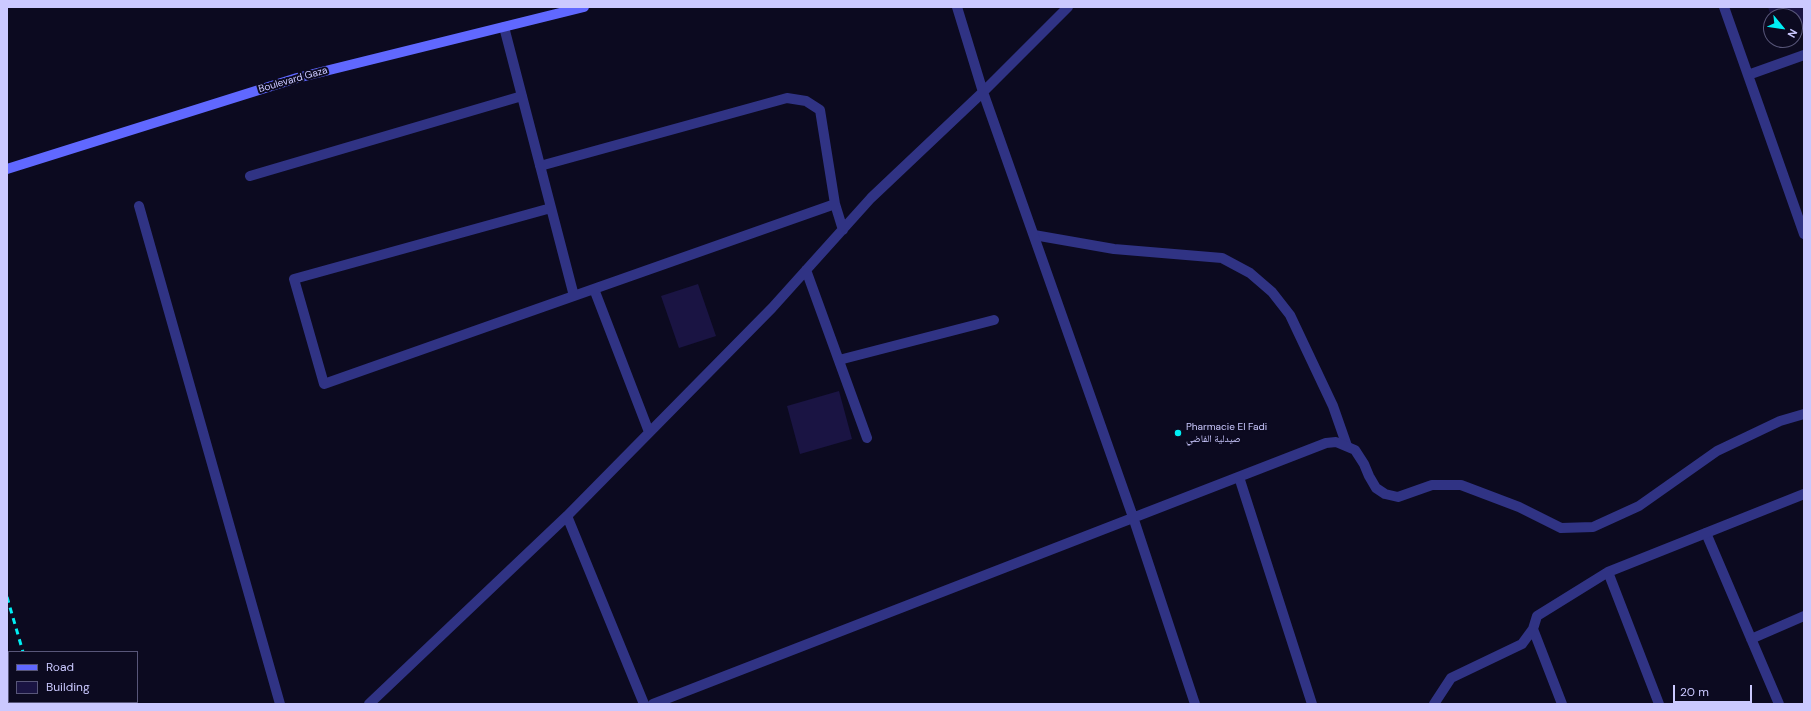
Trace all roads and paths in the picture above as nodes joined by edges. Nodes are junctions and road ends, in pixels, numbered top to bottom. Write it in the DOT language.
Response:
graph roads {
  1 [pos="584,7"];
  2 [pos="957,7"];
  3 [pos="1068,7"];
  4 [pos="1724,7"];
  5 [pos="504,27"];
  6 [pos="1804,54"];
  7 [pos="1748,74"];
  8 [pos="983,92"];
  9 [pos="522,96"];
  10 [pos="540,166"];
  11 [pos="7,169"];
  12 [pos="250,176"];
  13 [pos="835,204"];
  14 [pos="139,206"];
  15 [pos="551,208"];
  16 [pos="843,230"];
  17 [pos="1804,234"];
  18 [pos="1034,235"];
  19 [pos="806,270"];
  20 [pos="594,289"];
  21 [pos="574,296"];
  22 [pos="994,320"];
  23 [pos="839,360"];
  24 [pos="1804,414"];
  25 [pos="649,432"];
  26 [pos="867,438"];
  27 [pos="1347,446"];
  28 [pos="1239,477"];
  29 [pos="1804,494"];
  30 [pos="567,516"];
  31 [pos="1133,517"];
  32 [pos="1706,533"];
  33 [pos="1608,572"];
  34 [pos="1804,616"];
  35 [pos="1533,629"];
  36 [pos="1752,639"];
  37 [pos="280,704"];
  38 [pos="369,704"];
  39 [pos="644,704"];
  40 [pos="652,704"];
  41 [pos="1195,704"];
  42 [pos="1312,704"];
  43 [pos="1434,704"];
  44 [pos="1562,704"];
  45 [pos="1659,704"];
  46 [pos="1779,704"];
  1 -- 5 [label="main road, Boulevard Gaza"];
  2 -- 8 [label="street"];
  3 -- 8 [label="street"];
  4 -- 7 [label="street"];
  5 -- 9 [label="street"];
  5 -- 11 [label="main road, Boulevard Gaza"];
  6 -- 7 [label="street"];
  7 -- 17 [label="street"];
  8 -- 16 [label="street"];
  8 -- 18 [label="street"];
  9 -- 10 [label="street"];
  9 -- 12 [label="street"];
  10 -- 13 [label="street"];
  10 -- 15 [label="street"];
  13 -- 16 [label="street"];
  13 -- 20 [label="street"];
  14 -- 37 [label="street"];
  15 -- 21 [label="street"];
  15 -- 21 [label="street"];
  16 -- 19 [label="street"];
  18 -- 27 [label="street"];
  18 -- 31 [label="street"];
  19 -- 23 [label="street"];
  19 -- 25 [label="street"];
  20 -- 21 [label="street"];
  20 -- 25 [label="street"];
  22 -- 23 [label="street"];
  23 -- 26 [label="street"];
  24 -- 27 [label="street"];
  25 -- 30 [label="street"];
  27 -- 28 [label="street"];
  28 -- 31 [label="street"];
  28 -- 42 [label="street"];
  29 -- 32 [label="street"];
  30 -- 38 [label="street"];
  30 -- 39 [label="street"];
  31 -- 40 [label="street"];
  31 -- 41 [label="street"];
  32 -- 33 [label="street"];
  32 -- 36 [label="street"];
  33 -- 35 [label="street"];
  33 -- 45 [label="street"];
  34 -- 36 [label="street"];
  35 -- 43 [label="street"];
  35 -- 44 [label="street"];
  36 -- 46 [label="street"];
}
